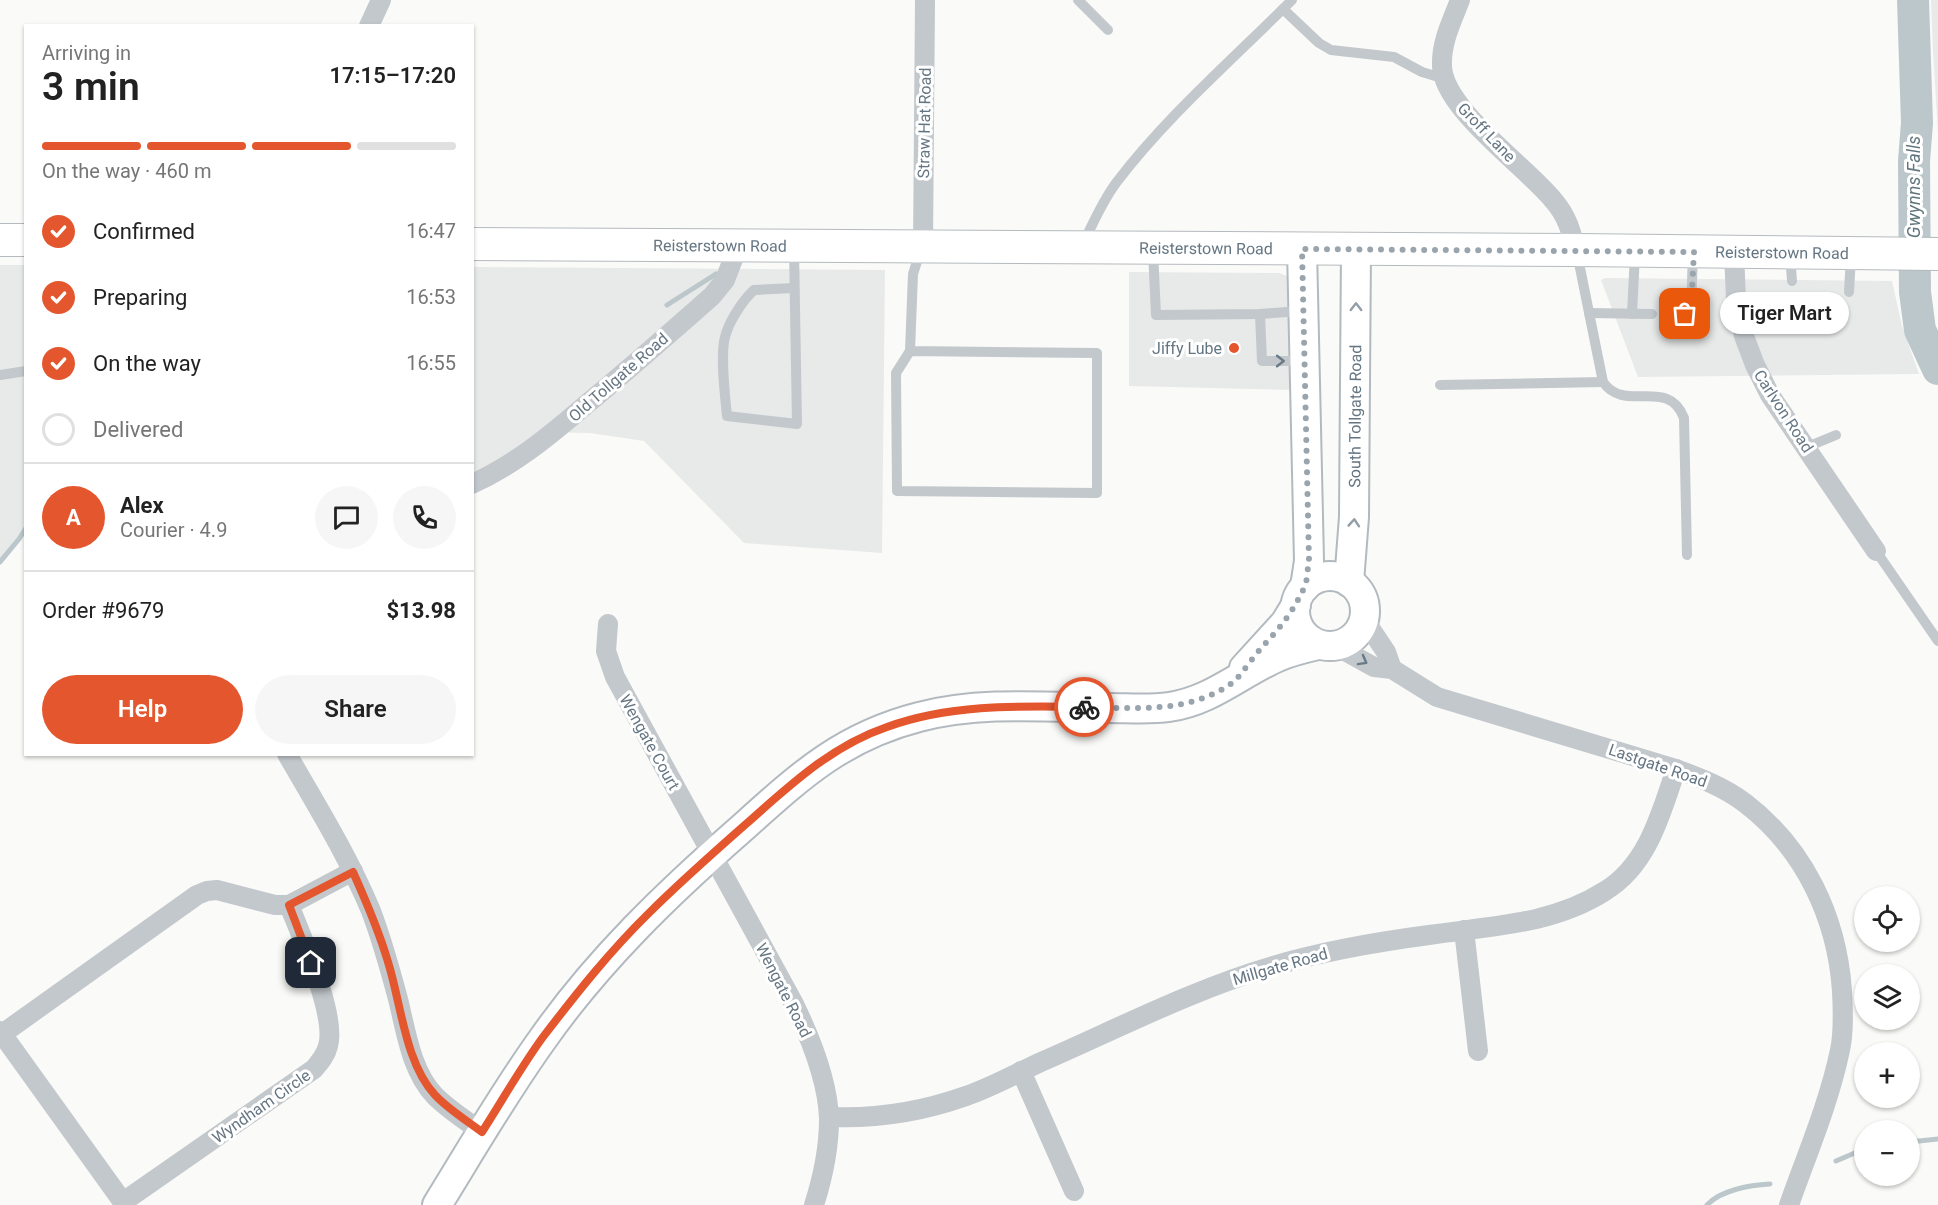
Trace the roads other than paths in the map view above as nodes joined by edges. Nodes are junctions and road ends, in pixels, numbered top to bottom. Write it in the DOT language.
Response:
graph roads {
  1 [pos="381,0"];
  2 [pos="925,0"];
  3 [pos="1078,0"];
  4 [pos="1292,0"];
  5 [pos="1460,0"];
  6 [pos="1283,9"];
  7 [pos="370,24"];
  8 [pos="1108,30"];
  9 [pos="1445,79"];
  10 [pos="0,240"];
  11 [pos="24,240"];
  12 [pos="474,244"];
  13 [pos="738,246"];
  14 [pos="794,246"];
  15 [pos="922,246"];
  16 [pos="1081,247"];
  17 [pos="1153,248"];
  18 [pos="1302,249"];
  19 [pos="1356,249"];
  20 [pos="1576,250"];
  21 [pos="1635,251"];
  22 [pos="1694,252"];
  23 [pos="1734,253"];
  24 [pos="1852,253"];
  25 [pos="1938,254"];
  26 [pos="794,288"];
  27 [pos="1849,292"];
  28 [pos="1303,311"];
  29 [pos="1589,313"];
  30 [pos="1260,314"];
  31 [pos="1632,314"];
  32 [pos="1652,314"];
  33 [pos="1677,315"];
  34 [pos="910,351"];
  35 [pos="1304,361"];
  36 [pos="24,370"];
  37 [pos="0,375"];
  38 [pos="1603,382"];
  39 [pos="1440,386"];
  40 [pos="1836,435"];
  41 [pos="1807,447"];
  42 [pos="474,483"];
  43 [pos="1876,552"];
  44 [pos="1687,555"];
  45 [pos="1349,582"];
  46 [pos="1300,596"];
  47 [pos="1364,619"];
  48 [pos="608,624"];
  49 [pos="1938,641"];
  50 [pos="1327,646"];
  51 [pos="1392,669"];
  52 [pos="1234,682"];
  53 [pos="288,756"];
  54 [pos="1676,769"];
  55 [pos="712,855"];
  56 [pos="353,872"];
  57 [pos="289,905"];
  58 [pos="1464,930"];
  59 [pos="1,1033"];
  60 [pos="1478,1051"];
  61 [pos="1021,1071"];
  62 [pos="829,1117"];
  63 [pos="482,1132"];
  64 [pos="1074,1191"];
  65 [pos="124,1204"];
  66 [pos="437,1205"];
  67 [pos="814,1205"];
  68 [pos="1789,1205"];
  1 -- 7 [label="street"];
  2 -- 15 [label="street, Straw Hat Road"];
  3 -- 8 [label="lane"];
  4 -- 6 [label="lane"];
  5 -- 9 [label="street, Groff Lane"];
  6 -- 9 [label="lane"];
  6 -- 16 [label="lane"];
  9 -- 20 [label="street, Groff Lane"];
  10 -- 11 [label="main road"];
  12 -- 13 [label="main road, Reisterstown Road"];
  13 -- 14 [label="main road, Reisterstown Road"];
  13 -- 42 [label="street, Old Tollgate Road"];
  14 -- 15 [label="main road, Reisterstown Road"];
  14 -- 26 [label="lane"];
  15 -- 16 [label="main road, Reisterstown Road"];
  15 -- 34 [label="lane"];
  16 -- 17 [label="main road, Reisterstown Road"];
  17 -- 18 [label="main road, Reisterstown Road"];
  17 -- 30 [label="lane"];
  18 -- 19 [label="main road, Reisterstown Road"];
  18 -- 28 [label="street"];
  19 -- 20 [label="main road, Reisterstown Road"];
  45 -- 19 [label="street, South Tollgate Road, one-way"];
  20 -- 21 [label="main road, Reisterstown Road"];
  20 -- 29 [label="lane"];
  21 -- 22 [label="main road, Reisterstown Road"];
  21 -- 31 [label="lane"];
  22 -- 23 [label="main road, Reisterstown Road"];
  22 -- 33 [label="lane"];
  23 -- 24 [label="main road, Reisterstown Road"];
  23 -- 41 [label="street, Carlvon Road"];
  24 -- 25 [label="main road, Reisterstown Road"];
  24 -- 27 [label="lane"];
  26 -- 26 [label="lane"];
  28 -- 30 [label="lane"];
  28 -- 35 [label="street"];
  29 -- 31 [label="lane"];
  29 -- 38 [label="lane"];
  30 -- 35 [label="lane, one-way"];
  31 -- 32 [label="lane"];
  34 -- 34 [label="lane"];
  35 -- 46 [label="street"];
  36 -- 37 [label="lane"];
  38 -- 39 [label="lane"];
  38 -- 44 [label="lane"];
  40 -- 41 [label="lane"];
  41 -- 43 [label="street, Carlvon Road"];
  43 -- 49 [label="lane"];
  45 -- 46 [label="street"];
  45 -- 47 [label="street"];
  46 -- 50 [label="street"];
  46 -- 52 [label="street"];
  47 -- 50 [label="street"];
  47 -- 51 [label="street"];
  48 -- 55 [label="street, Wengate Court"];
  50 -- 51 [label="street, Lastgate Road, one-way"];
  50 -- 52 [label="street"];
  51 -- 54 [label="street, Lastgate Road"];
  52 -- 55 [label="street"];
  53 -- 56 [label="street"];
  54 -- 58 [label="street, Millgate Road"];
  54 -- 68 [label="street, Lastgate Road"];
  55 -- 62 [label="street, Wengate Road"];
  55 -- 63 [label="street"];
  56 -- 57 [label="street"];
  56 -- 63 [label="street"];
  57 -- 59 [label="street, Wyndham Circle"];
  57 -- 65 [label="street, Wyndham Circle"];
  58 -- 60 [label="street"];
  58 -- 61 [label="street, Millgate Road"];
  59 -- 65 [label="street, Wyndham Circle"];
  61 -- 62 [label="street, Millgate Road"];
  61 -- 64 [label="street"];
  62 -- 67 [label="street, Wengate Road"];
  63 -- 66 [label="street"];
}
